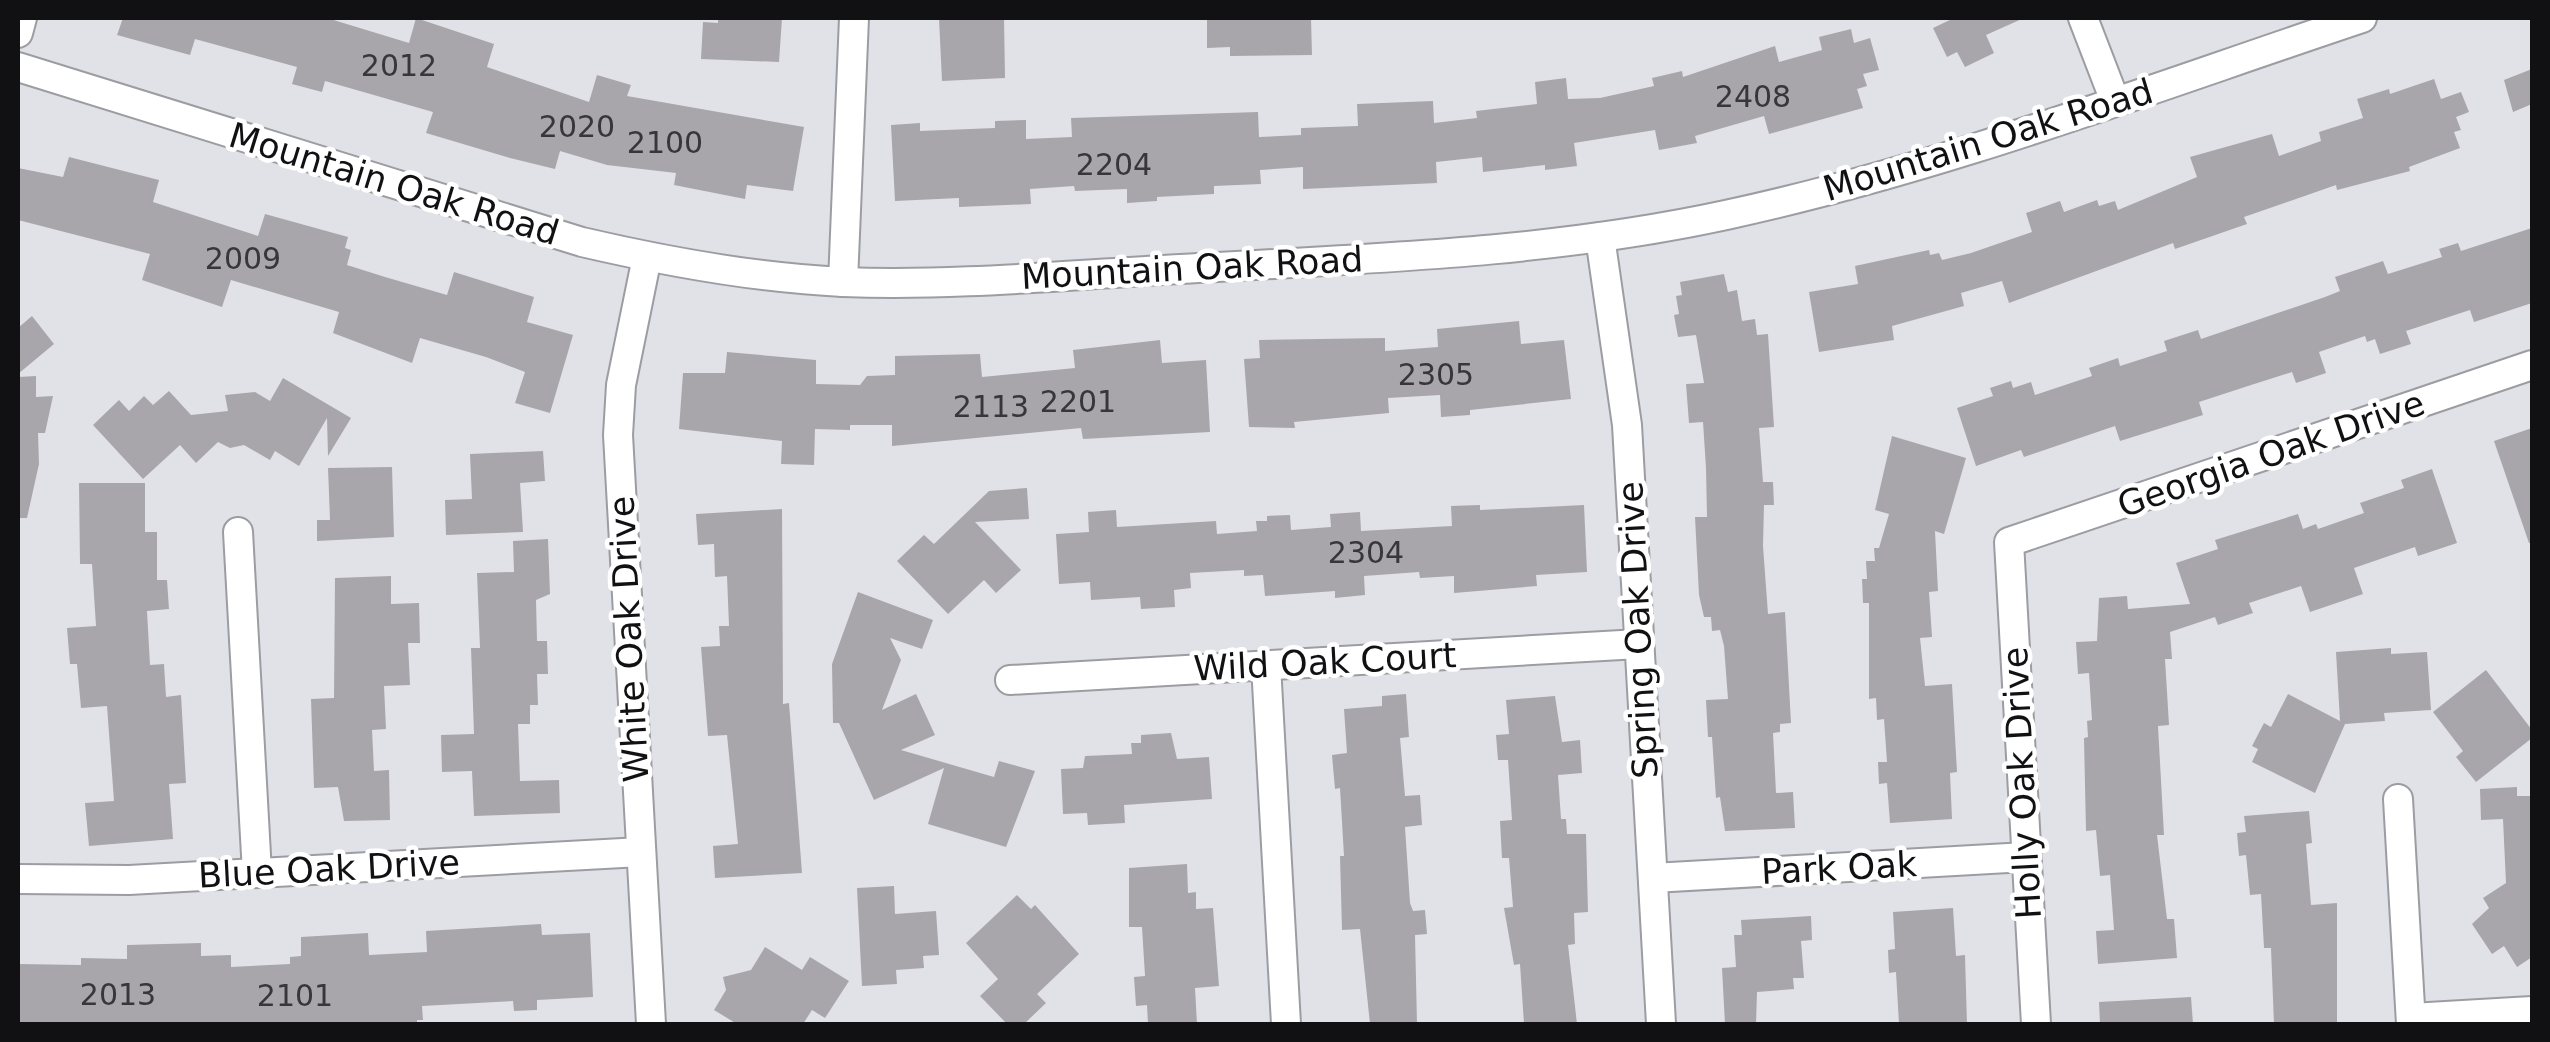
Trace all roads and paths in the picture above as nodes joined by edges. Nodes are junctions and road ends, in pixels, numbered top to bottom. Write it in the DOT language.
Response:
graph roads {
  1 [pos="22,18"];
  2 [pos="854,18"];
  3 [pos="2083,18"];
  4 [pos="2354,19"];
  5 [pos="18,33"];
  6 [pos="18,68"];
  7 [pos="2116,101"];
  8 [pos="1600,237"];
  9 [pos="647,257"];
  10 [pos="843,282"];
  11 [pos="2532,365"];
  12 [pos="238,532"];
  13 [pos="2008,542"];
  14 [pos="1640,644"];
  15 [pos="1266,665"];
  16 [pos="1010,680"];
  17 [pos="2398,799"];
  18 [pos="641,852"];
  19 [pos="2026,857"];
  20 [pos="258,874"];
  21 [pos="1652,878"];
  22 [pos="18,879"];
  23 [pos="2532,1011"];
  24 [pos="2411,1021"];
  25 [pos="651,1024"];
  26 [pos="1286,1024"];
  27 [pos="1661,1024"];
  28 [pos="2036,1024"];
  1 -- 5 [label="street"];
  2 -- 10 [label="street"];
  3 -- 7 [label="street"];
  4 -- 7 [label="street, Mountain Oak Road"];
  6 -- 9 [label="street, Mountain Oak Road"];
  7 -- 8 [label="street, Mountain Oak Road"];
  8 -- 10 [label="street, Mountain Oak Road"];
  8 -- 14 [label="street, Spring Oak Drive"];
  9 -- 10 [label="street, Mountain Oak Road"];
  9 -- 18 [label="street, White Oak Drive"];
  11 -- 13 [label="street, Georgia Oak Drive"];
  12 -- 20 [label="street"];
  13 -- 19 [label="street, Holly Oak Drive"];
  14 -- 15 [label="street, Wild Oak Court"];
  14 -- 21 [label="street, Spring Oak Drive"];
  15 -- 16 [label="street, Wild Oak Court"];
  15 -- 26 [label="street"];
  17 -- 24 [label="street"];
  18 -- 20 [label="street, Blue Oak Drive"];
  18 -- 25 [label="street, White Oak Drive"];
  19 -- 21 [label="street, Park Oak"];
  19 -- 28 [label="street, Holly Oak Drive"];
  20 -- 22 [label="street, Blue Oak Drive"];
  21 -- 27 [label="street, Spring Oak Drive"];
  23 -- 24 [label="street"];
}
